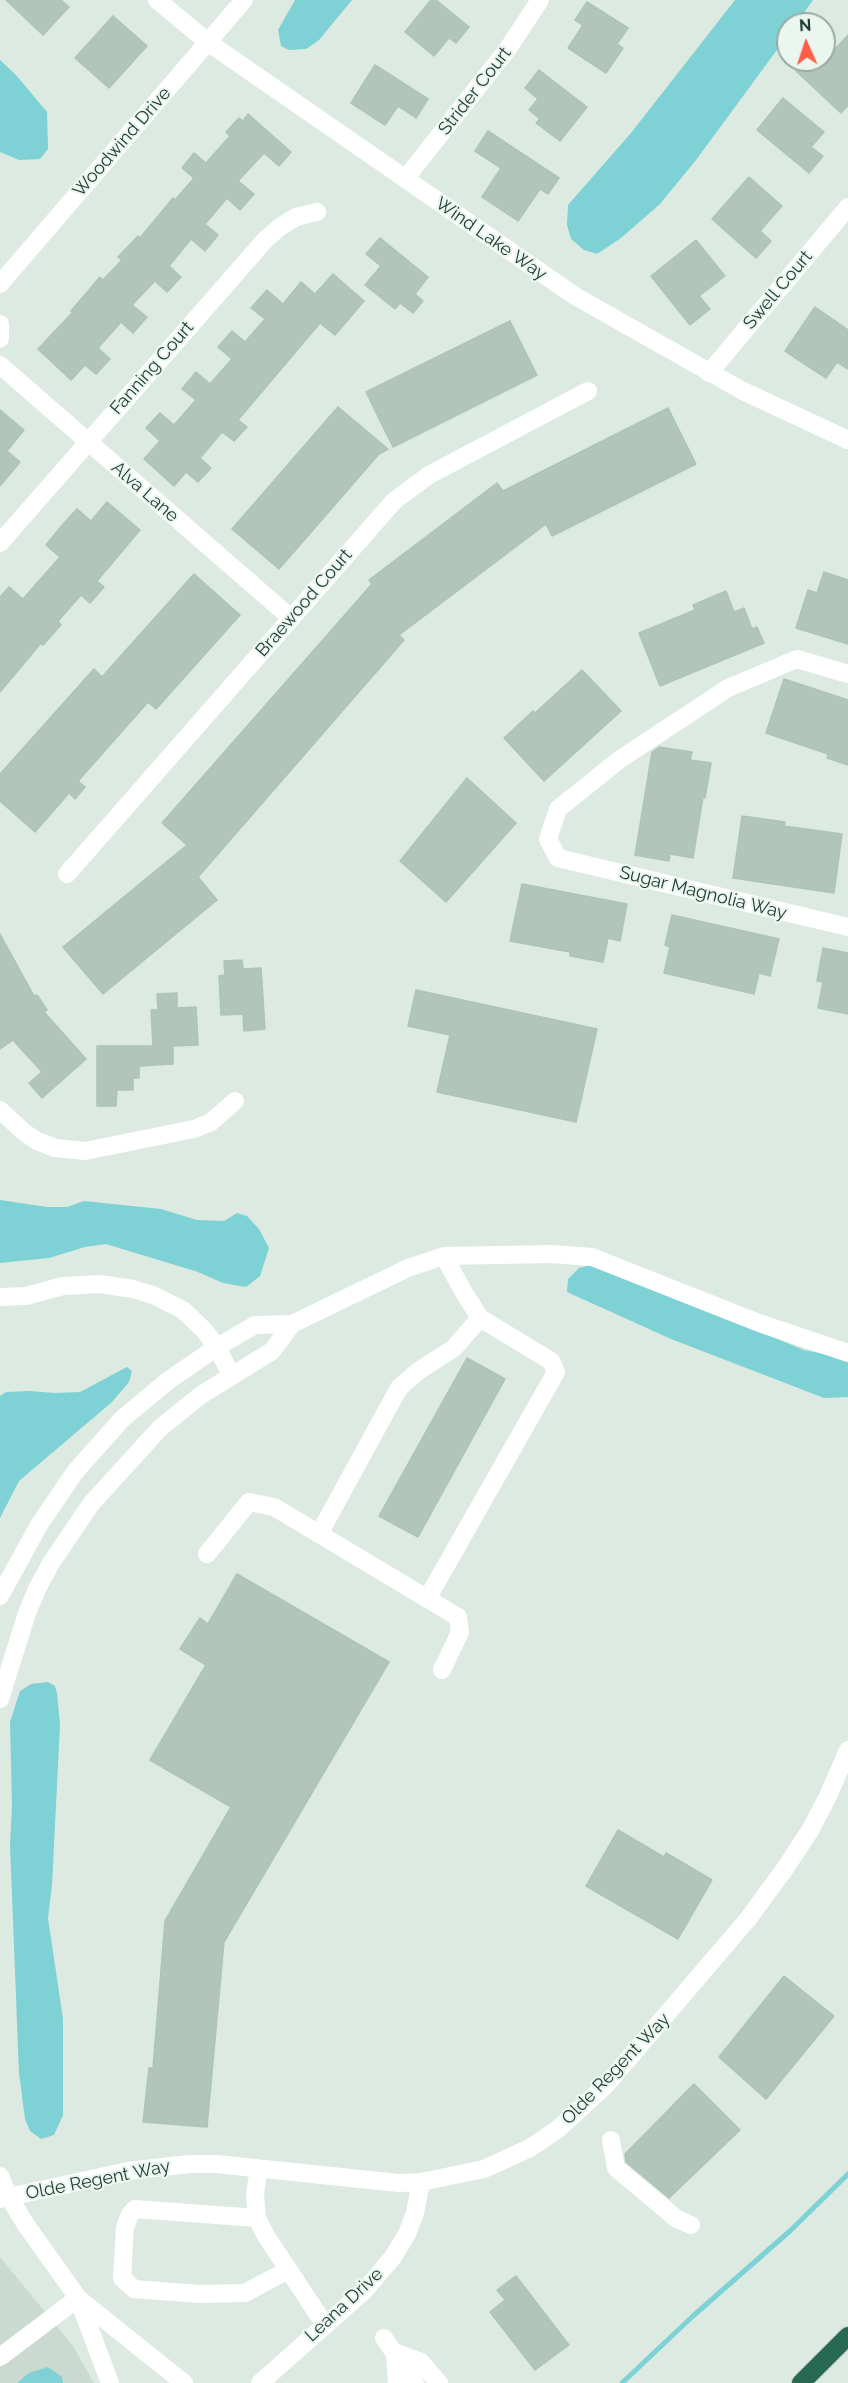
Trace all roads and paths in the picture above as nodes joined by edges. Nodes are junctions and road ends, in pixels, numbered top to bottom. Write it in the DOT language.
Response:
graph roads {
  1 [pos="157,0"];
  2 [pos="244,0"];
  3 [pos="540,0"];
  4 [pos="209,43"];
  5 [pos="405,179"];
  6 [pos="848,207"];
  7 [pos="317,212"];
  8 [pos="0,284"];
  9 [pos="0,324"];
  10 [pos="0,339"];
  11 [pos="0,365"];
  12 [pos="709,374"];
  13 [pos="588,390"];
  14 [pos="848,440"];
  15 [pos="88,441"];
  16 [pos="0,543"];
  17 [pos="291,618"];
  18 [pos="848,674"];
  19 [pos="68,874"];
  20 [pos="848,927"];
  21 [pos="235,1101"];
  22 [pos="0,1110"];
  23 [pos="444,1256"];
  24 [pos="26,1296"];
  25 [pos="0,1297"];
  26 [pos="0,1311"];
  27 [pos="480,1318"];
  28 [pos="292,1324"];
  29 [pos="217,1347"];
  30 [pos="848,1353"];
  31 [pos="231,1375"];
  32 [pos="319,1534"];
  33 [pos="207,1554"];
  34 [pos="0,1598"];
  35 [pos="427,1599"];
  36 [pos="27,1612"];
  37 [pos="442,1670"];
  38 [pos="0,1699"];
  39 [pos="848,1750"];
  40 [pos="611,2140"];
  41 [pos="259,2169"];
  42 [pos="0,2176"];
  43 [pos="421,2182"];
  44 [pos="4,2198"];
  45 [pos="257,2218"];
  46 [pos="691,2225"];
  47 [pos="288,2270"];
  48 [pos="78,2298"];
  49 [pos="325,2325"];
  50 [pos="848,2336"];
  51 [pos="396,2349"];
  52 [pos="0,2357"];
  53 [pos="810,2380"];
  54 [pos="110,2383"];
  55 [pos="184,2383"];
  56 [pos="260,2383"];
  57 [pos="397,2383"];
  58 [pos="402,2383"];
  59 [pos="415,2383"];
  60 [pos="427,2383"];
  61 [pos="439,2383"];
  62 [pos="449,2383"];
  1 -- 4 [label="street, Wind Lake Way"];
  2 -- 4 [label="street, Woodwind Drive"];
  3 -- 5 [label="street, Strider Court"];
  4 -- 5 [label="street, Wind Lake Way"];
  4 -- 8 [label="street, Woodwind Drive"];
  5 -- 12 [label="street, Wind Lake Way"];
  6 -- 12 [label="street, Swell Court"];
  7 -- 15 [label="street, Fanning Court"];
  9 -- 10 [label="street"];
  11 -- 15 [label="street, Alva Lane"];
  12 -- 14 [label="street, Wind Lake Way"];
  13 -- 17 [label="street, Braewood Court"];
  15 -- 16 [label="street, Fanning Court"];
  15 -- 17 [label="street, Alva Lane"];
  17 -- 19 [label="street, Braewood Court"];
  18 -- 20 [label="street, Sugar Magnolia Way"];
  21 -- 22 [label="street"];
  23 -- 27 [label="street"];
  23 -- 28 [label="street"];
  23 -- 30 [label="street"];
  24 -- 25 [label="street"];
  24 -- 26 [label="street"];
  24 -- 29 [label="street"];
  27 -- 32 [label="street"];
  27 -- 35 [label="street"];
  28 -- 29 [label="street"];
  28 -- 31 [label="street"];
  29 -- 31 [label="street"];
  29 -- 34 [label="street"];
  31 -- 36 [label="street"];
  32 -- 33 [label="street"];
  32 -- 35 [label="street"];
  34 -- 36 [label="street"];
  35 -- 37 [label="street"];
  36 -- 38 [label="street"];
  39 -- 43 [label="street, Olde Regent Way"];
  40 -- 46 [label="street"];
  41 -- 43 [label="street, Olde Regent Way"];
  41 -- 44 [label="street, Olde Regent Way"];
  41 -- 45 [label="street"];
  42 -- 44 [label="street"];
  43 -- 49 [label="street, Leana Drive"];
  44 -- 48 [label="street"];
  45 -- 47 [label="street"];
  45 -- 47 [label="street"];
  47 -- 49 [label="street"];
  48 -- 52 [label="street"];
  48 -- 54 [label="street"];
  48 -- 55 [label="street"];
  49 -- 56 [label="street, Leana Drive"];
  50 -- 53 [label="highway"];
  51 -- 57 [label="street"];
  51 -- 58 [label="street"];
  51 -- 59 [label="street"];
  51 -- 60 [label="street"];
  51 -- 61 [label="street"];
  51 -- 62 [label="street"];
}
